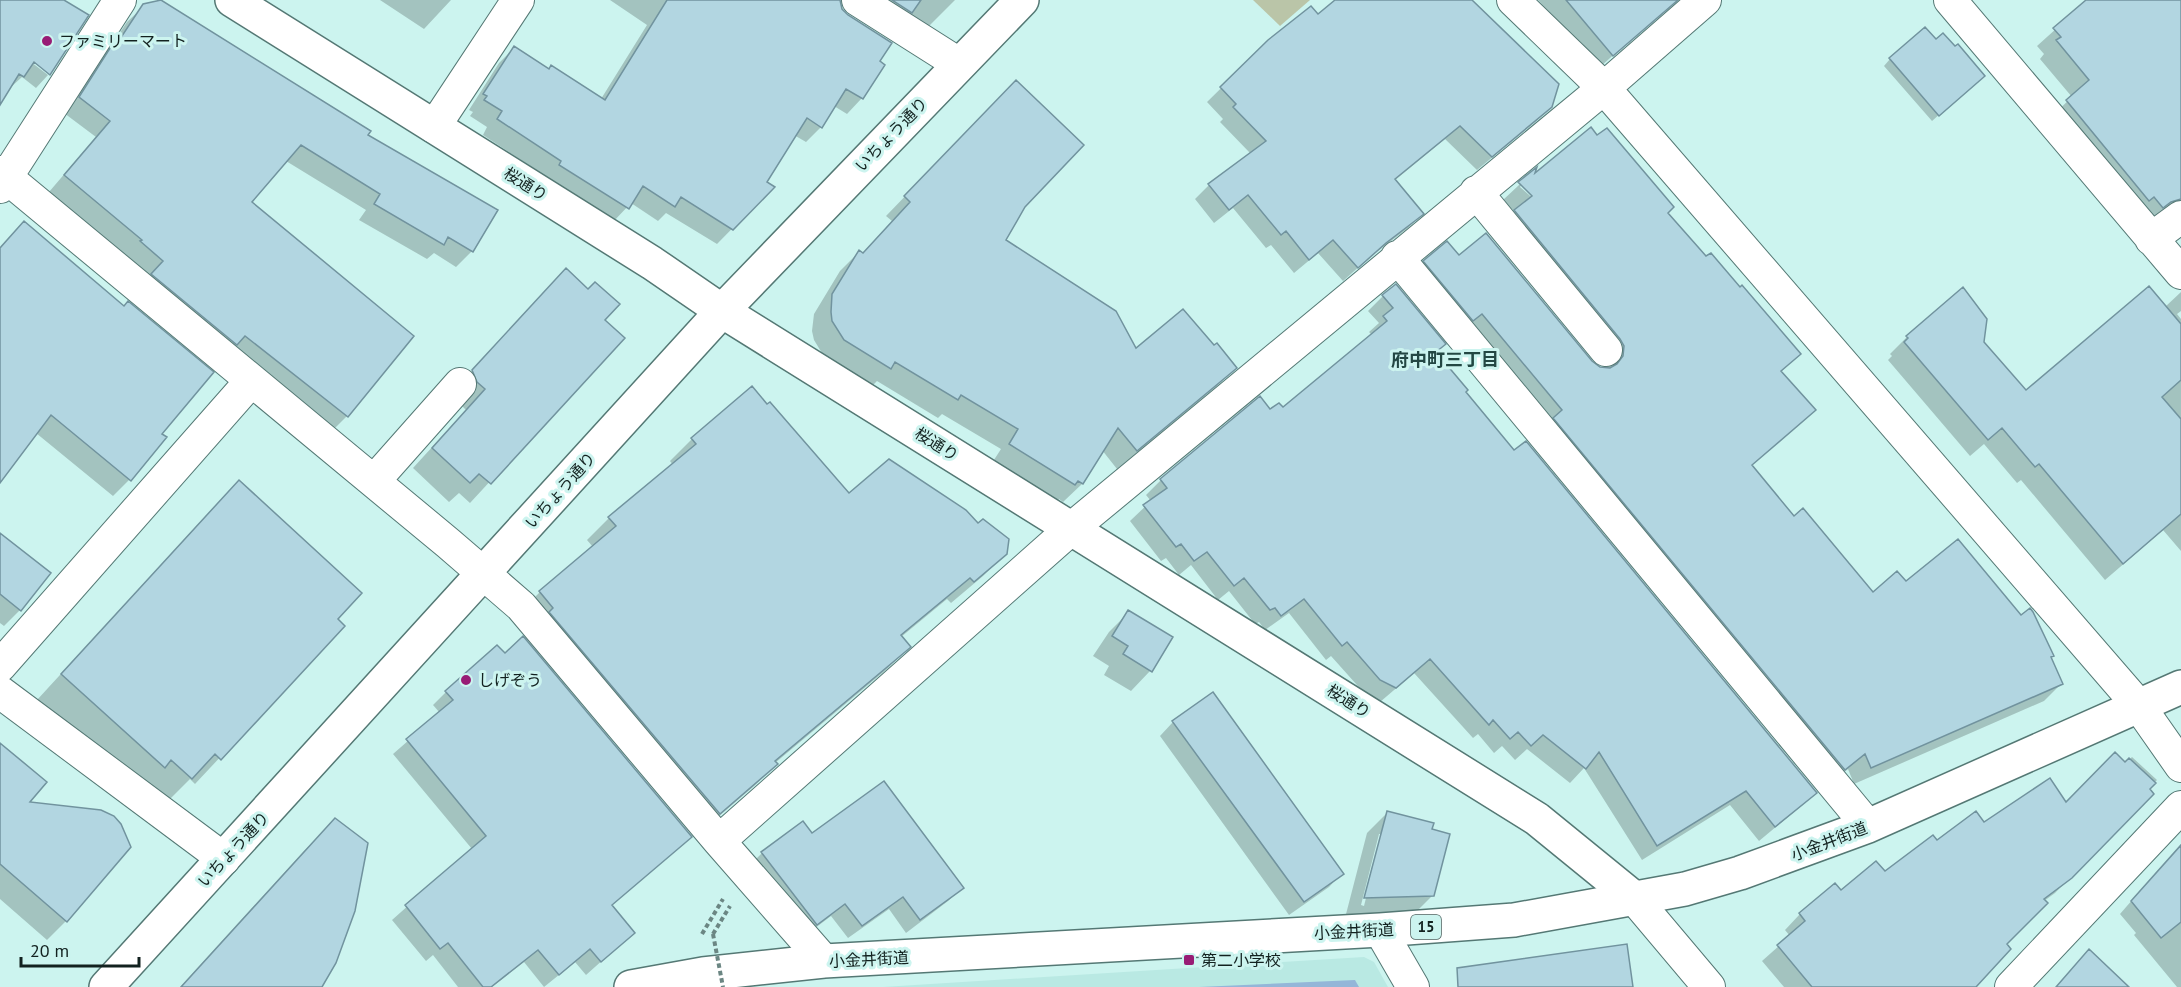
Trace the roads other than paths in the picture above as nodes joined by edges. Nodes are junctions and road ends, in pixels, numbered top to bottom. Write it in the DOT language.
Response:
graph roads {
  1 [pos="120,0"];
  2 [pos="232,0"];
  3 [pos="518,0"];
  4 [pos="858,0"];
  5 [pos="1022,0"];
  6 [pos="1513,0"];
  7 [pos="1705,0"];
  8 [pos="1950,0"];
  9 [pos="959,64"];
  10 [pos="1604,88"];
  11 [pos="434,127"];
  12 [pos="2,178"];
  13 [pos="1476,192"];
  14 [pos="2181,217"];
  15 [pos="2151,239"];
  16 [pos="1398,257"];
  17 [pos="2181,273"];
  18 [pos="722,311"];
  19 [pos="1606,351"];
  20 [pos="251,381"];
  21 [pos="460,384"];
  22 [pos="374,482"];
  23 [pos="1072,528"];
  24 [pos="484,574"];
  25 [pos="0,666"];
  26 [pos="2181,687"];
  27 [pos="0,692"];
  28 [pos="2139,706"];
  29 [pos="2181,766"];
  30 [pos="2181,807"];
  31 [pos="1868,826"];
  32 [pos="719,842"];
  33 [pos="224,859"];
  34 [pos="1634,898"];
  35 [pos="1380,930"];
  36 [pos="824,961"];
  37 [pos="711,983"];
  38 [pos="106,987"];
  39 [pos="632,987"];
  40 [pos="1413,987"];
  41 [pos="1709,987"];
  42 [pos="2011,987"];
  1 -- 12 [label="street"];
  2 -- 11 [label="street, 桜通り"];
  3 -- 11 [label="street"];
  4 -- 9 [label="street"];
  5 -- 9 [label="street, いちょう通り"];
  6 -- 10 [label="street"];
  7 -- 10 [label="street"];
  8 -- 15 [label="street"];
  9 -- 18 [label="street, いちょう通り"];
  10 -- 13 [label="street"];
  10 -- 28 [label="street"];
  11 -- 18 [label="street, 桜通り"];
  12 -- 20 [label="street"];
  13 -- 16 [label="street"];
  13 -- 19 [label="street"];
  14 -- 15 [label="street"];
  15 -- 17 [label="street"];
  16 -- 23 [label="street"];
  16 -- 31 [label="street"];
  18 -- 23 [label="street, 桜通り"];
  18 -- 24 [label="street, いちょう通り"];
  20 -- 22 [label="street"];
  20 -- 25 [label="street"];
  21 -- 22 [label="street"];
  22 -- 24 [label="street"];
  23 -- 32 [label="street"];
  23 -- 34 [label="street, 桜通り"];
  24 -- 32 [label="street"];
  24 -- 33 [label="street, いちょう通り"];
  26 -- 28 [label="street, 小金井街道 / 15"];
  27 -- 33 [label="street"];
  28 -- 29 [label="street"];
  28 -- 31 [label="street, 小金井街道 / 15"];
  30 -- 42 [label="street"];
  31 -- 34 [label="street, 小金井街道 / 15"];
  32 -- 36 [label="street"];
  33 -- 38 [label="street, いちょう通り"];
  34 -- 35 [label="street, 小金井街道 / 15"];
  34 -- 41 [label="street"];
  35 -- 36 [label="street, 小金井街道 / 15"];
  35 -- 40 [label="street"];
  36 -- 37 [label="street, 小金井街道 / 15"];
  37 -- 39 [label="street, 小金井街道 / 15"];
}
